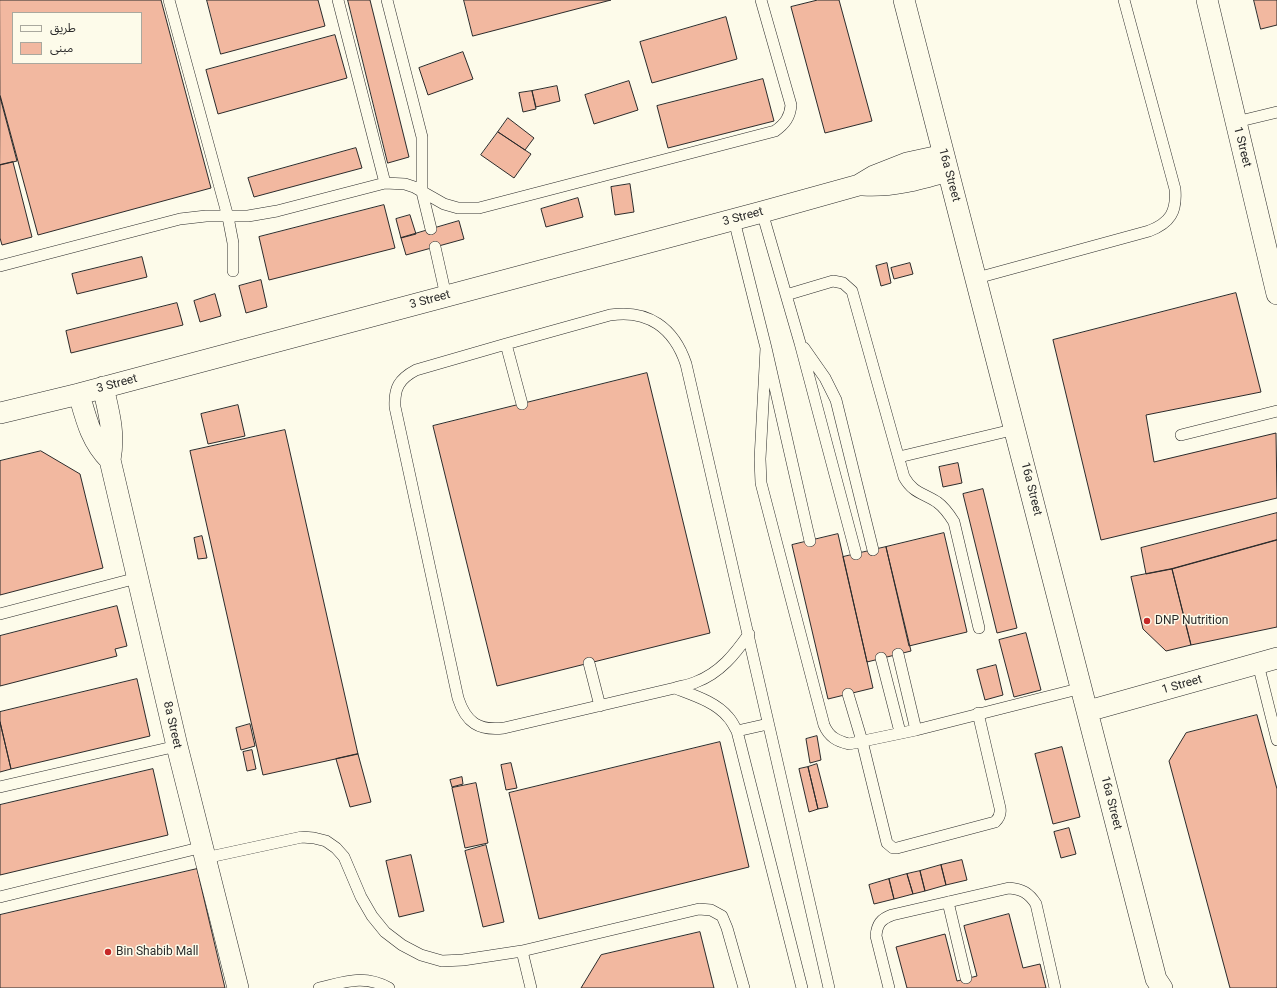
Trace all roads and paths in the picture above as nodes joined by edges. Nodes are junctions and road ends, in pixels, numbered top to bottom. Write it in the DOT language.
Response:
graph roads {
  1 [pos="169,0"];
  2 [pos="338,0"];
  3 [pos="387,0"];
  4 [pos="761,0"];
  5 [pos="904,0"];
  6 [pos="1124,0"];
  7 [pos="1207,0"];
  8 [pos="1277,112"];
  9 [pos="1236,122"];
  10 [pos="946,163"];
  11 [pos="385,183"];
  12 [pos="422,192"];
  13 [pos="762,212"];
  14 [pos="228,217"];
  15 [pos="734,220"];
  16 [pos="431,229"];
  17 [pos="435,247"];
  18 [pos="0,266"];
  19 [pos="233,271"];
  20 [pos="977,278"];
  21 [pos="1277,294"];
  22 [pos="786,295"];
  23 [pos="446,296"];
  24 [pos="800,343"];
  25 [pos="506,344"];
  26 [pos="766,348"];
  27 [pos="103,387"];
  28 [pos="79,394"];
  29 [pos="522,404"];
  30 [pos="1277,411"];
  31 [pos="0,413"];
  32 [pos="1016,429"];
  33 [pos="1181,434"];
  34 [pos="899,457"];
  35 [pos="110,460"];
  36 [pos="810,541"];
  37 [pos="873,550"];
  38 [pos="856,554"];
  39 [pos="137,578"];
  40 [pos="0,614"];
  41 [pos="979,628"];
  42 [pos="749,634"];
  43 [pos="898,654"];
  44 [pos="881,658"];
  45 [pos="1267,661"];
  46 [pos="589,663"];
  47 [pos="675,688"];
  48 [pos="1082,688"];
  49 [pos="848,694"];
  50 [pos="600,706"];
  51 [pos="1088,711"];
  52 [pos="978,713"];
  53 [pos="768,724"];
  54 [pos="916,730"];
  55 [pos="737,731"];
  56 [pos="900,732"];
  57 [pos="1277,740"];
  58 [pos="862,741"];
  59 [pos="177,746"];
  60 [pos="0,787"];
  61 [pos="204,852"];
  62 [pos="0,897"];
  63 [pos="948,902"];
  64 [pos="522,952"];
  65 [pos="966,978"];
  66 [pos="1158,985"];
  67 [pos="238,988"];
  68 [pos="319,988"];
  69 [pos="389,988"];
  70 [pos="531,988"];
  71 [pos="744,988"];
  72 [pos="802,988"];
  73 [pos="830,988"];
  74 [pos="889,988"];
  75 [pos="1056,988"];
  1 -- 14 [label="lane"];
  2 -- 11 [label="lane"];
  3 -- 12 [label="lane"];
  4 -- 12 [label="lane"];
  5 -- 10 [label="street, 16a Street"];
  6 -- 20 [label="lane"];
  7 -- 9 [label="street, 1 Street"];
  8 -- 9 [label="lane"];
  9 -- 21 [label="street, 1 Street"];
  10 -- 13 [label="street, 3 Street"];
  10 -- 20 [label="street, 16a Street"];
  11 -- 12 [label="lane"];
  11 -- 14 [label="lane"];
  12 -- 16 [label="lane"];
  13 -- 15 [label="street, 3 Street"];
  13 -- 22 [label="lane"];
  14 -- 18 [label="lane"];
  14 -- 19 [label="lane"];
  15 -- 23 [label="street, 3 Street"];
  15 -- 26 [label="lane"];
  17 -- 23 [label="lane"];
  20 -- 32 [label="street, 16a Street"];
  22 -- 24 [label="lane"];
  22 -- 34 [label="lane"];
  23 -- 27 [label="street, 3 Street"];
  24 -- 37 [label="lane"];
  24 -- 38 [label="lane"];
  25 -- 29 [label="lane"];
  25 -- 42 [label="lane"];
  25 -- 50 [label="lane"];
  26 -- 36 [label="lane"];
  26 -- 58 [label="lane"];
  27 -- 28 [label="street, 3 Street"];
  27 -- 35 [label="street, 8a Street"];
  28 -- 31 [label="street, 3 Street"];
  28 -- 35 [label="street, 8a Street"];
  30 -- 33 [label="lane"];
  32 -- 34 [label="lane"];
  32 -- 48 [label="street, 16a Street"];
  34 -- 41 [label="lane"];
  35 -- 39 [label="street, 8a Street"];
  39 -- 40 [label="lane"];
  39 -- 59 [label="street, 8a Street"];
  42 -- 47 [label="lane"];
  42 -- 53 [label="lane"];
  43 -- 54 [label="lane"];
  44 -- 56 [label="lane"];
  45 -- 51 [label="street, 1 Street"];
  45 -- 57 [label="lane"];
  46 -- 50 [label="lane"];
  47 -- 50 [label="lane"];
  47 -- 55 [label="lane"];
  48 -- 51 [label="street, 16a Street"];
  48 -- 52 [label="lane"];
  49 -- 58 [label="lane"];
  51 -- 66 [label="street, 16a Street"];
  52 -- 54 [label="lane"];
  52 -- 58 [label="lane"];
  53 -- 55 [label="lane"];
  53 -- 73 [label="lane"];
  54 -- 56 [label="lane"];
  55 -- 72 [label="lane"];
  56 -- 58 [label="lane"];
  59 -- 60 [label="lane"];
  59 -- 61 [label="street, 8a Street"];
  61 -- 62 [label="lane"];
  61 -- 64 [label="lane"];
  61 -- 67 [label="street, 8a Street"];
  63 -- 65 [label="lane"];
  63 -- 74 [label="lane"];
  63 -- 75 [label="lane"];
  64 -- 70 [label="lane"];
  64 -- 71 [label="lane"];
  68 -- 69 [label="lane"];
}
